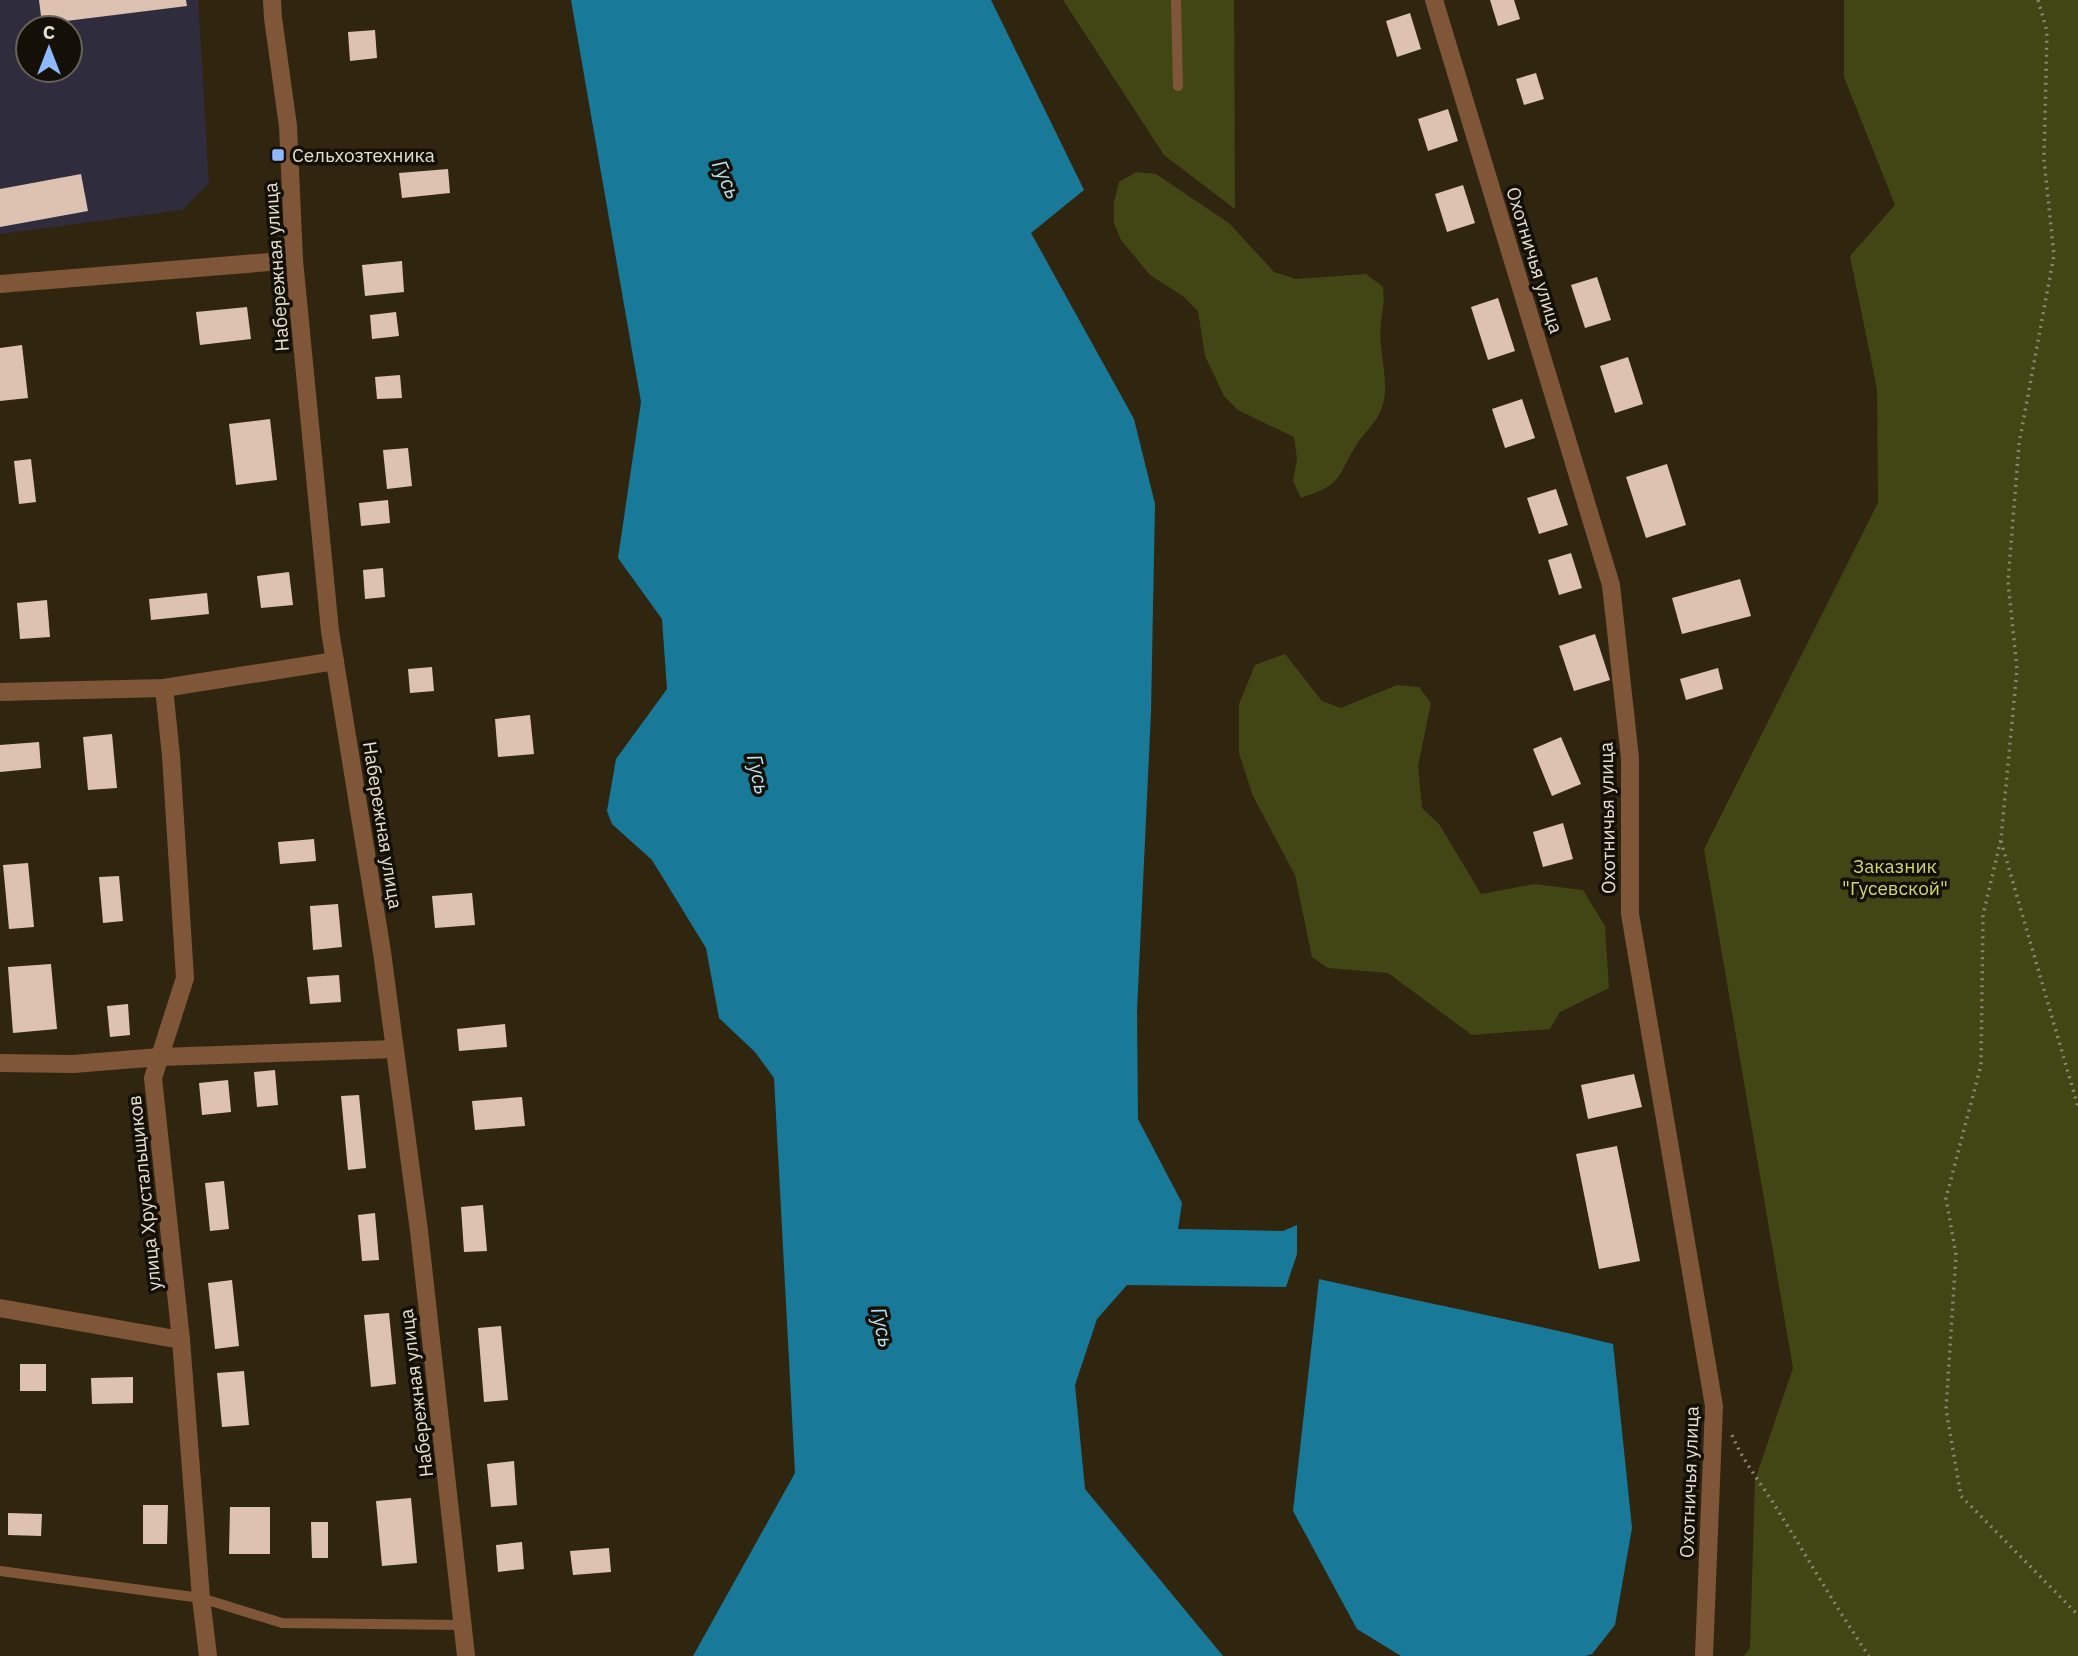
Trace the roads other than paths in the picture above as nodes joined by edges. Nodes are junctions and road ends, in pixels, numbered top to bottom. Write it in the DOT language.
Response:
graph roads {
  1 [pos="272,0"];
  2 [pos="1176,0"];
  3 [pos="1434,0"];
  4 [pos="1178,86"];
  5 [pos="294,260"];
  6 [pos="0,284"];
  7 [pos="335,661"];
  8 [pos="164,688"];
  9 [pos="0,692"];
  10 [pos="395,1049"];
  11 [pos="160,1057"];
  12 [pos="0,1063"];
  13 [pos="0,1308"];
  14 [pos="181,1340"];
  15 [pos="0,1571"];
  16 [pos="201,1598"];
  17 [pos="464,1625"];
  18 [pos="208,1656"];
  19 [pos="466,1656"];
  20 [pos="1704,1656"];
  1 -- 5 [label="street, Набережная улица"];
  2 -- 4 [label="lane"];
  3 -- 20 [label="street, Охотничья улица"];
  5 -- 6 [label="street"];
  5 -- 7 [label="street, Набережная улица"];
  7 -- 8 [label="street"];
  7 -- 10 [label="street, Набережная улица"];
  8 -- 9 [label="street"];
  8 -- 11 [label="street, улица Хрустальщиков"];
  10 -- 11 [label="street"];
  10 -- 17 [label="street, Набережная улица"];
  11 -- 12 [label="street"];
  11 -- 14 [label="street, улица Хрустальщиков"];
  13 -- 14 [label="street"];
  14 -- 16 [label="street, улица Хрустальщиков"];
  15 -- 16 [label="lane"];
  16 -- 17 [label="lane"];
  16 -- 18 [label="street, улица Хрустальщиков"];
  17 -- 19 [label="street, Набережная улица"];
}
